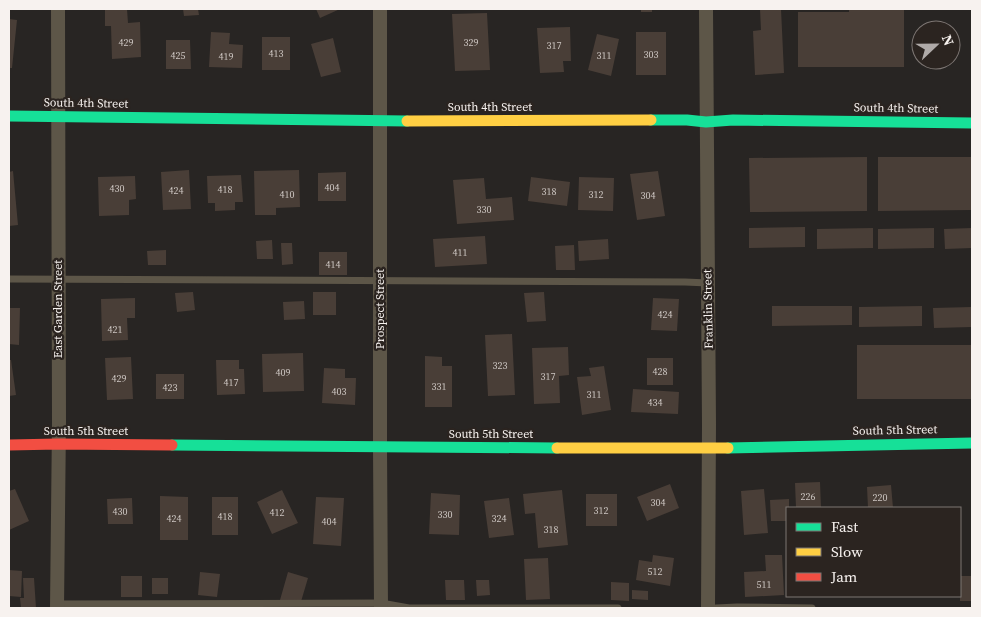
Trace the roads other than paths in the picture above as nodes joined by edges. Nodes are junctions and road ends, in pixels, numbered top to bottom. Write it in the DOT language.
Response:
graph roads {
  1 [pos="58,9"];
  2 [pos="380,9"];
  3 [pos="706,9"];
  4 [pos="9,116"];
  5 [pos="58,116"];
  6 [pos="380,121"];
  7 [pos="706,122"];
  8 [pos="972,123"];
  9 [pos="9,279"];
  10 [pos="58,279"];
  11 [pos="380,281"];
  12 [pos="708,283"];
  13 [pos="972,443"];
  14 [pos="58,444"];
  15 [pos="9,445"];
  16 [pos="380,447"];
  17 [pos="708,448"];
  18 [pos="57,606"];
  19 [pos="381,606"];
  20 [pos="618,608"];
  21 [pos="708,608"];
  22 [pos="716,608"];
  23 [pos="812,608"];
  1 -- 5 [label="street, East Garden Street"];
  2 -- 6 [label="street, Prospect Street"];
  3 -- 7 [label="street, Franklin Street"];
  4 -- 5 [label="street, South 4th Street"];
  5 -- 6 [label="street, South 4th Street"];
  5 -- 10 [label="street, East Garden Street"];
  6 -- 7 [label="street, South 4th Street"];
  6 -- 11 [label="street, Prospect Street"];
  7 -- 8 [label="street, South 4th Street"];
  7 -- 12 [label="street, Franklin Street"];
  9 -- 10 [label="lane"];
  10 -- 11 [label="lane"];
  10 -- 14 [label="street, East Garden Street"];
  11 -- 12 [label="lane"];
  11 -- 16 [label="street, Prospect Street"];
  12 -- 17 [label="street, Franklin Street"];
  13 -- 17 [label="street, South 5th Street"];
  14 -- 15 [label="street, South 5th Street"];
  14 -- 16 [label="street, South 5th Street"];
  14 -- 18 [label="street, East Garden Street"];
  16 -- 17 [label="street, South 5th Street"];
  16 -- 19 [label="street, Prospect Street"];
  17 -- 21 [label="street, Franklin Street"];
  18 -- 19 [label="lane"];
  19 -- 20 [label="lane"];
  22 -- 23 [label="lane"];
}
